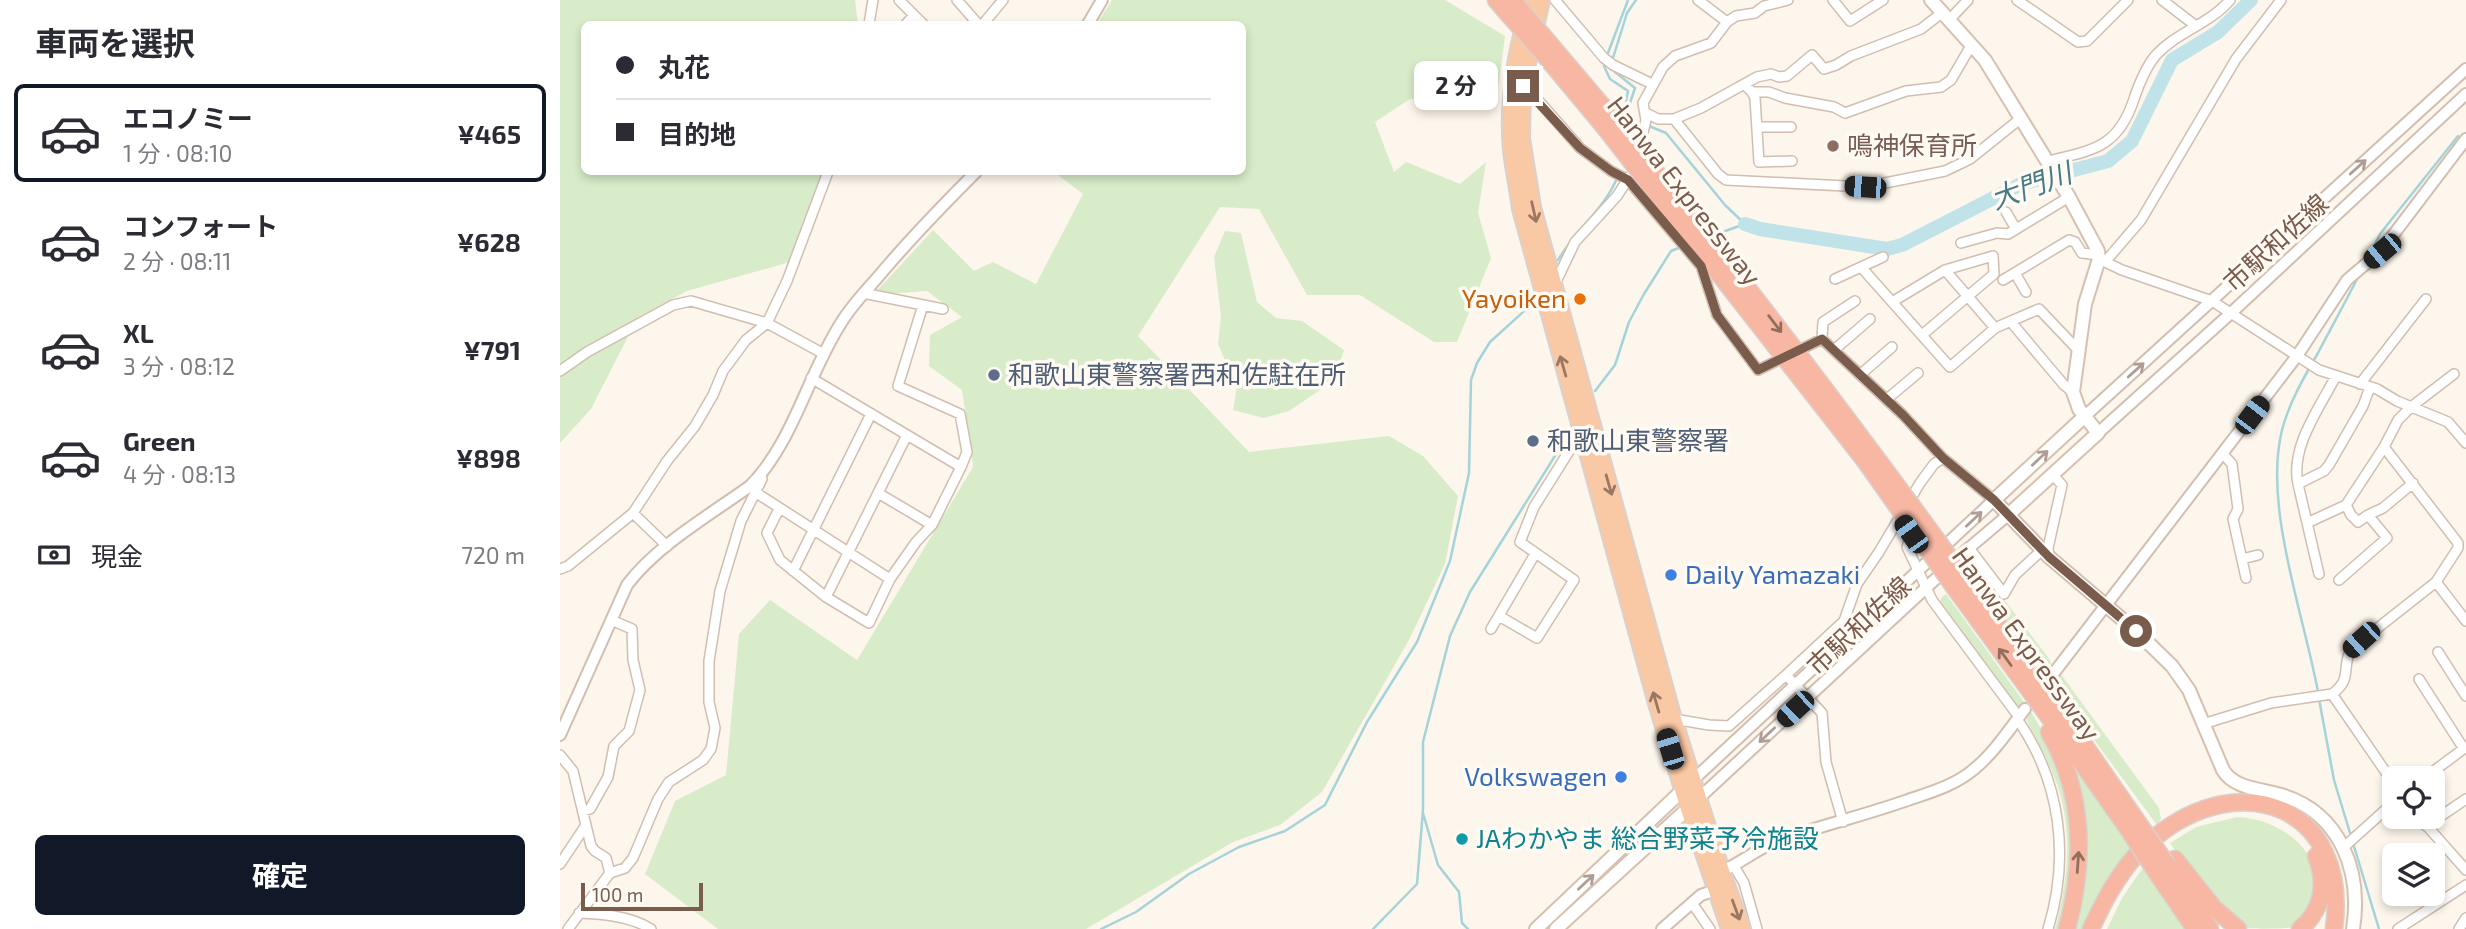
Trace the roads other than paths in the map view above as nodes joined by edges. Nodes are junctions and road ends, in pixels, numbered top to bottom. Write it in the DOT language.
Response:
graph roads {
  1 [pos="873,0"];
  2 [pos="899,0"];
  3 [pos="957,0"];
  4 [pos="1003,0"];
  5 [pos="1102,0"];
  6 [pos="1496,0"];
  7 [pos="1530,0"];
  8 [pos="1542,0"];
  9 [pos="1555,0"];
  10 [pos="1698,0"];
  11 [pos="1788,0"];
  12 [pos="1833,0"];
  13 [pos="1883,0"];
  14 [pos="1931,0"];
  15 [pos="1968,0"];
  16 [pos="2017,0"];
  17 [pos="2128,0"];
  18 [pos="2162,0"];
  19 [pos="2230,0"];
  20 [pos="2281,0"];
  21 [pos="1511,5"];
  22 [pos="914,15"];
  23 [pos="1946,15"];
  24 [pos="870,21"];
  25 [pos="909,21"];
  26 [pos="920,21"];
  27 [pos="978,21"];
  28 [pos="984,21"];
  29 [pos="1090,21"];
  30 [pos="1727,22"];
  31 [pos="2196,26"];
  32 [pos="1972,44"];
  33 [pos="2466,69"];
  34 [pos="1652,84"];
  35 [pos="1517,86"];
  36 [pos="1749,89"];
  37 [pos="2466,94"];
  38 [pos="1646,116"];
  39 [pos="1674,119"];
  40 [pos="2020,119"];
  41 [pos="1791,127"];
  42 [pos="1757,128"];
  43 [pos="2466,139"];
  44 [pos="1792,161"];
  45 [pos="2049,163"];
  46 [pos="827,175"];
  47 [pos="973,175"];
  48 [pos="1626,179"];
  49 [pos="2067,194"];
  50 [pos="2006,212"];
  51 [pos="2016,229"];
  52 [pos="1961,243"];
  53 [pos="1883,257"];
  54 [pos="2101,258"];
  55 [pos="1861,267"];
  56 [pos="1945,270"];
  57 [pos="2015,273"];
  58 [pos="1835,279"];
  59 [pos="2003,280"];
  60 [pos="1554,286"];
  61 [pos="2026,292"];
  62 [pos="863,293"];
  63 [pos="1967,297"];
  64 [pos="2426,299"];
  65 [pos="1855,301"];
  66 [pos="2212,301"];
  67 [pos="1545,302"];
  68 [pos="1892,302"];
  69 [pos="923,306"];
  70 [pos="943,309"];
  71 [pos="2231,313"];
  72 [pos="1870,319"];
  73 [pos="2011,322"];
  74 [pos="767,323"];
  75 [pos="1995,328"];
  76 [pos="1922,335"];
  77 [pos="1822,339"];
  78 [pos="1892,347"];
  79 [pos="1834,350"];
  80 [pos="2078,350"];
  81 [pos="824,354"];
  82 [pos="2297,356"];
  83 [pos="560,371"];
  84 [pos="1918,373"];
  85 [pos="1861,374"];
  86 [pos="2454,374"];
  87 [pos="2336,376"];
  88 [pos="811,378"];
  89 [pos="2360,384"];
  90 [pos="2371,387"];
  91 [pos="2073,392"];
  92 [pos="1887,400"];
  93 [pos="2411,407"];
  94 [pos="871,414"];
  95 [pos="2085,416"];
  96 [pos="1590,419"];
  97 [pos="1581,432"];
  98 [pos="2098,433"];
  99 [pos="907,435"];
  100 [pos="2466,443"];
  101 [pos="2384,447"];
  102 [pos="2222,453"];
  103 [pos="1943,458"];
  104 [pos="961,467"];
  105 [pos="761,475"];
  106 [pos="2053,475"];
  107 [pos="2413,483"];
  108 [pos="2298,484"];
  109 [pos="755,492"];
  110 [pos="878,493"];
  111 [pos="1994,500"];
  112 [pos="2346,505"];
  113 [pos="779,509"];
  114 [pos="633,513"];
  115 [pos="2008,515"];
  116 [pos="2368,515"];
  117 [pos="1900,518"];
  118 [pos="2307,523"];
  119 [pos="932,525"];
  120 [pos="813,529"];
  121 [pos="667,547"];
  122 [pos="1969,548"];
  123 [pos="848,550"];
  124 [pos="2045,553"];
  125 [pos="1535,554"];
  126 [pos="2259,555"];
  127 [pos="2242,559"];
  128 [pos="560,569"];
  129 [pos="1918,570"];
  130 [pos="793,571"];
  131 [pos="2319,574"];
  132 [pos="2246,578"];
  133 [pos="890,579"];
  134 [pos="2339,580"];
  135 [pos="1959,582"];
  136 [pos="2436,582"];
  137 [pos="1925,589"];
  138 [pos="826,597"];
  139 [pos="2106,607"];
  140 [pos="1499,616"];
  141 [pos="611,620"];
  142 [pos="2466,621"];
  143 [pos="1491,629"];
  144 [pos="2438,652"];
  145 [pos="1786,675"];
  146 [pos="2050,678"];
  147 [pos="2419,679"];
  148 [pos="2024,683"];
  149 [pos="1797,685"];
  150 [pos="2332,694"];
  151 [pos="2466,696"];
  152 [pos="1808,697"];
  153 [pos="2020,715"];
  154 [pos="1674,719"];
  155 [pos="2203,724"];
  156 [pos="560,735"];
  157 [pos="2465,748"];
  158 [pos="560,755"];
  159 [pos="2441,766"];
  160 [pos="2382,767"];
  161 [pos="1688,786"];
  162 [pos="2466,799"];
  163 [pos="1693,804"];
  164 [pos="583,811"];
  165 [pos="2382,813"];
  166 [pos="2445,813"];
  167 [pos="1843,822"];
  168 [pos="586,825"];
  169 [pos="2138,825"];
  170 [pos="2429,829"];
  171 [pos="2350,843"];
  172 [pos="560,864"];
  173 [pos="2167,867"];
  174 [pos="1728,869"];
  175 [pos="2466,870"];
  176 [pos="610,873"];
  177 [pos="2466,885"];
  178 [pos="1716,890"];
  179 [pos="1692,903"];
  180 [pos="579,913"];
  181 [pos="2466,918"];
  182 [pos="1673,925"];
  183 [pos="568,929"];
  184 [pos="651,929"];
  185 [pos="1536,929"];
  186 [pos="1556,929"];
  187 [pos="1662,929"];
  188 [pos="1710,929"];
  189 [pos="1729,929"];
  190 [pos="1743,929"];
  191 [pos="1756,929"];
  192 [pos="2048,929"];
  193 [pos="2067,929"];
  194 [pos="2091,929"];
  195 [pos="2100,929"];
  196 [pos="2195,929"];
  197 [pos="2210,929"];
  198 [pos="2238,929"];
  199 [pos="2300,929"];
  200 [pos="2334,929"];
  201 [pos="2353,929"];
  202 [pos="2398,929"];
  203 [pos="2459,929"];
  1 -- 24 [label="street"];
  2 -- 22 [label="street"];
  3 -- 27 [label="street"];
  4 -- 28 [label="street"];
  5 -- 29 [label="street"];
  6 -- 21 [label="highway, Hanwa Expressway"];
  7 -- 35 [label="highway"];
  8 -- 35 [label="highway"];
  9 -- 34 [label="street"];
  10 -- 30 [label="street"];
  11 -- 30 [label="street"];
  12 -- 13 [label="street"];
  14 -- 23 [label="main road"];
  15 -- 23 [label="street"];
  16 -- 17 [label="street"];
  18 -- 31 [label="street"];
  19 -- 31 [label="street"];
  20 -- 54 [label="street"];
  21 -- 135 [label="highway, Hanwa Expressway, bridge"];
  22 -- 25 [label="street"];
  22 -- 26 [label="street"];
  23 -- 32 [label="main road"];
  23 -- 36 [label="street"];
  30 -- 34 [label="street"];
  31 -- 45 [label="street"];
  32 -- 36 [label="street"];
  32 -- 40 [label="main road"];
  66 -- 33 [label="street, 市駅和佐線, one-way"];
  34 -- 38 [label="street"];
  35 -- 48 [label="street"];
  35 -- 60 [label="highway, one-way"];
  35 -- 67 [label="highway"];
  36 -- 39 [label="street"];
  36 -- 42 [label="street"];
  37 -- 71 [label="street, 市駅和佐線"];
  38 -- 39 [label="street"];
  38 -- 48 [label="street"];
  39 -- 40 [label="street"];
  40 -- 45 [label="main road"];
  41 -- 42 [label="street"];
  42 -- 44 [label="street"];
  43 -- 82 [label="street"];
  45 -- 49 [label="main road"];
  46 -- 74 [label="street"];
  47 -- 62 [label="street"];
  48 -- 60 [label="street"];
  48 -- 77 [label="street"];
  49 -- 51 [label="street"];
  49 -- 54 [label="main road"];
  50 -- 51 [label="street"];
  51 -- 52 [label="street"];
  53 -- 55 [label="street"];
  54 -- 57 [label="street"];
  54 -- 66 [label="street"];
  54 -- 80 [label="main road"];
  55 -- 58 [label="street"];
  55 -- 68 [label="street"];
  56 -- 63 [label="street"];
  56 -- 63 [label="street"];
  56 -- 68 [label="street"];
  57 -- 59 [label="street"];
  57 -- 61 [label="street"];
  60 -- 67 [label="street"];
  60 -- 96 [label="highway"];
  62 -- 69 [label="street"];
  62 -- 81 [label="street"];
  63 -- 75 [label="street"];
  63 -- 76 [label="street"];
  64 -- 89 [label="street"];
  65 -- 77 [label="street"];
  66 -- 71 [label="street"];
  95 -- 66 [label="street, 市駅和佐線, one-way"];
  97 -- 67 [label="highway, one-way"];
  68 -- 76 [label="street"];
  69 -- 70 [label="street"];
  69 -- 104 [label="street"];
  71 -- 82 [label="street"];
  71 -- 98 [label="street, 市駅和佐線"];
  72 -- 79 [label="street"];
  73 -- 75 [label="street"];
  73 -- 80 [label="street"];
  73 -- 91 [label="street"];
  74 -- 81 [label="street"];
  74 -- 83 [label="street"];
  74 -- 114 [label="street"];
  75 -- 76 [label="street"];
  77 -- 79 [label="street"];
  78 -- 85 [label="street"];
  79 -- 85 [label="street"];
  80 -- 91 [label="main road"];
  81 -- 88 [label="street"];
  82 -- 87 [label="street"];
  82 -- 102 [label="street"];
  84 -- 92 [label="street"];
  85 -- 92 [label="street"];
  86 -- 93 [label="street"];
  87 -- 89 [label="street"];
  87 -- 108 [label="street"];
  88 -- 94 [label="street"];
  88 -- 105 [label="street"];
  89 -- 90 [label="street"];
  90 -- 93 [label="street"];
  90 -- 108 [label="street"];
  91 -- 95 [label="main road"];
  92 -- 103 [label="street"];
  93 -- 100 [label="street"];
  93 -- 101 [label="street"];
  94 -- 99 [label="street"];
  94 -- 120 [label="street"];
  95 -- 98 [label="main road"];
  111 -- 95 [label="main road, one-way"];
  96 -- 97 [label="street"];
  96 -- 154 [label="highway, one-way"];
  97 -- 125 [label="street"];
  161 -- 97 [label="highway, one-way"];
  98 -- 106 [label="main road"];
  99 -- 104 [label="street"];
  99 -- 110 [label="street"];
  101 -- 107 [label="street"];
  101 -- 112 [label="street"];
  102 -- 127 [label="street"];
  102 -- 139 [label="street"];
  103 -- 111 [label="street"];
  103 -- 117 [label="street"];
  104 -- 119 [label="street"];
  105 -- 109 [label="street"];
  105 -- 121 [label="street"];
  106 -- 115 [label="main road"];
  106 -- 124 [label="street"];
  107 -- 116 [label="street"];
  107 -- 136 [label="street"];
  108 -- 118 [label="street"];
  109 -- 113 [label="street"];
  109 -- 176 [label="street"];
  110 -- 119 [label="street"];
  110 -- 123 [label="street"];
  111 -- 115 [label="main road"];
  129 -- 111 [label="street, 市駅和佐線, one-way"];
  112 -- 116 [label="street"];
  112 -- 118 [label="street"];
  113 -- 120 [label="street"];
  113 -- 130 [label="street"];
  114 -- 121 [label="street"];
  114 -- 128 [label="street"];
  115 -- 122 [label="street, 市駅和佐線"];
  115 -- 124 [label="main road"];
  116 -- 134 [label="street"];
  117 -- 129 [label="street"];
  117 -- 145 [label="street"];
  118 -- 131 [label="street"];
  119 -- 133 [label="street"];
  120 -- 123 [label="street"];
  120 -- 130 [label="street"];
  121 -- 141 [label="street"];
  122 -- 124 [label="street"];
  122 -- 137 [label="street, 市駅和佐線"];
  123 -- 133 [label="street"];
  123 -- 138 [label="street"];
  124 -- 139 [label="main road"];
  125 -- 140 [label="street"];
  125 -- 140 [label="street"];
  126 -- 127 [label="street"];
  127 -- 132 [label="street"];
  129 -- 137 [label="street"];
  129 -- 149 [label="street, 市駅和佐線"];
  130 -- 138 [label="street"];
  133 -- 138 [label="street"];
  148 -- 135 [label="highway, Hanwa Expressway, one-way"];
  135 -- 169 [label="highway, Hanwa Expressway"];
  136 -- 142 [label="street"];
  136 -- 150 [label="street"];
  137 -- 152 [label="street, 市駅和佐線"];
  137 -- 153 [label="street"];
  139 -- 146 [label="street"];
  139 -- 155 [label="main road"];
  140 -- 143 [label="street"];
  141 -- 156 [label="street"];
  141 -- 164 [label="street"];
  144 -- 151 [label="street"];
  145 -- 149 [label="street"];
  145 -- 154 [label="street"];
  147 -- 157 [label="street"];
  148 -- 169 [label="highway, Hanwa Expressway"];
  193 -- 148 [label="highway, one-way"];
  149 -- 152 [label="street"];
  149 -- 161 [label="street, 市駅和佐線"];
  150 -- 155 [label="street"];
  150 -- 160 [label="street"];
  152 -- 163 [label="street, 市駅和佐線, one-way"];
  152 -- 167 [label="street"];
  153 -- 167 [label="street"];
  153 -- 192 [label="street"];
  154 -- 161 [label="highway"];
  155 -- 171 [label="main road"];
  157 -- 159 [label="street"];
  158 -- 164 [label="street"];
  161 -- 163 [label="highway"];
  185 -- 161 [label="main road, one-way"];
  162 -- 166 [label="street"];
  163 -- 174 [label="highway"];
  163 -- 178 [label="highway"];
  163 -- 186 [label="main road"];
  164 -- 168 [label="street"];
  165 -- 171 [label="street"];
  167 -- 174 [label="street"];
  168 -- 172 [label="street"];
  168 -- 176 [label="street"];
  169 -- 173 [label="highway, Hanwa Expressway, bridge"];
  169 -- 173 [label="highway"];
  170 -- 175 [label="street"];
  171 -- 201 [label="main road"];
  173 -- 196 [label="highway, Hanwa Expressway"];
  173 -- 197 [label="highway, Hanwa Expressway"];
  173 -- 198 [label="highway"];
  174 -- 190 [label="highway, one-way"];
  174 -- 191 [label="street"];
  176 -- 180 [label="street"];
  177 -- 202 [label="street"];
  178 -- 179 [label="street"];
  178 -- 189 [label="highway"];
  179 -- 182 [label="street"];
  179 -- 188 [label="street"];
  180 -- 183 [label="street"];
  180 -- 184 [label="street"];
  181 -- 203 [label="street"];
  182 -- 187 [label="street"];
  194 -- 200 [label="highway"];
  195 -- 199 [label="highway"];
}
